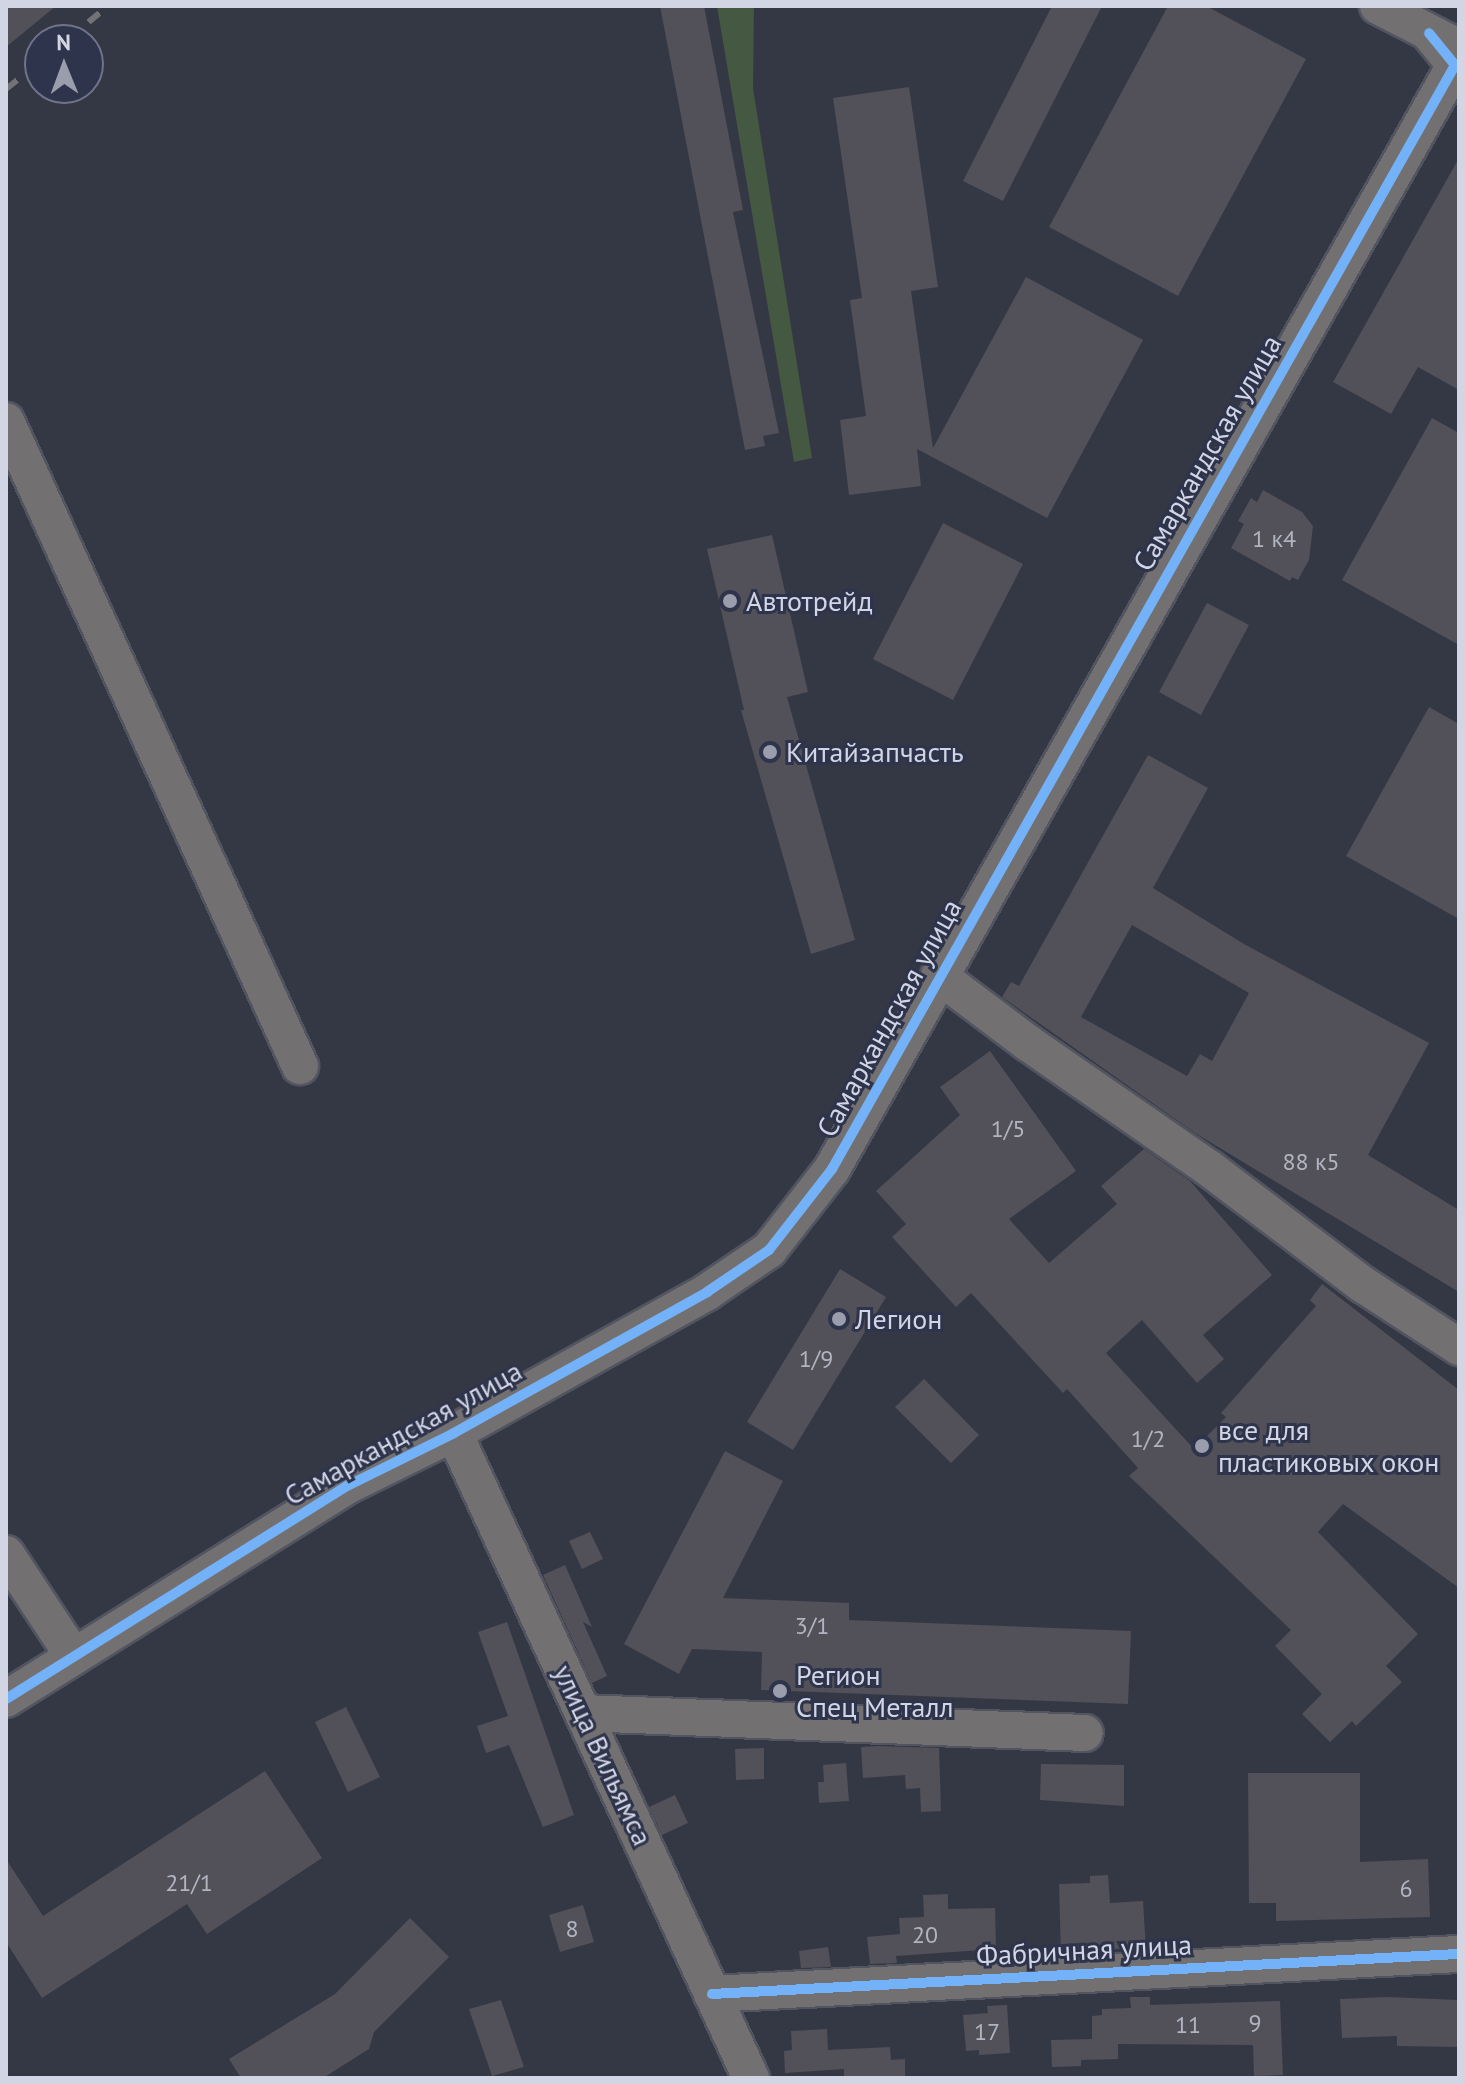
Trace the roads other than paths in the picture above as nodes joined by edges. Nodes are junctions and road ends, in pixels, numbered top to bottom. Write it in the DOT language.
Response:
graph roads {
  1 [pos="1378,6"];
  2 [pos="1444,40"];
  3 [pos="6,421"];
  4 [pos="939,976"];
  5 [pos="300,1066"];
  6 [pos="1459,1347"];
  7 [pos="454,1433"];
  8 [pos="6,1554"];
  9 [pos="74,1657"];
  10 [pos="6,1699"];
  11 [pos="583,1713"];
  12 [pos="1085,1733"];
  13 [pos="1459,1954"];
  14 [pos="712,1994"];
  15 [pos="751,2078"];
  1 -- 2 [label="street"];
  2 -- 4 [label="street, Самаркандская улица"];
  3 -- 5 [label="street"];
  4 -- 6 [label="street"];
  4 -- 7 [label="street, Самаркандская улица"];
  7 -- 9 [label="street, Самаркандская улица"];
  7 -- 11 [label="street, улица Вильямса"];
  8 -- 9 [label="street"];
  9 -- 10 [label="street, Самаркандская улица"];
  11 -- 12 [label="street"];
  11 -- 14 [label="street, улица Вильямса"];
  13 -- 14 [label="street, Фабричная улица"];
  14 -- 15 [label="street, улица Вильямса"];
}
